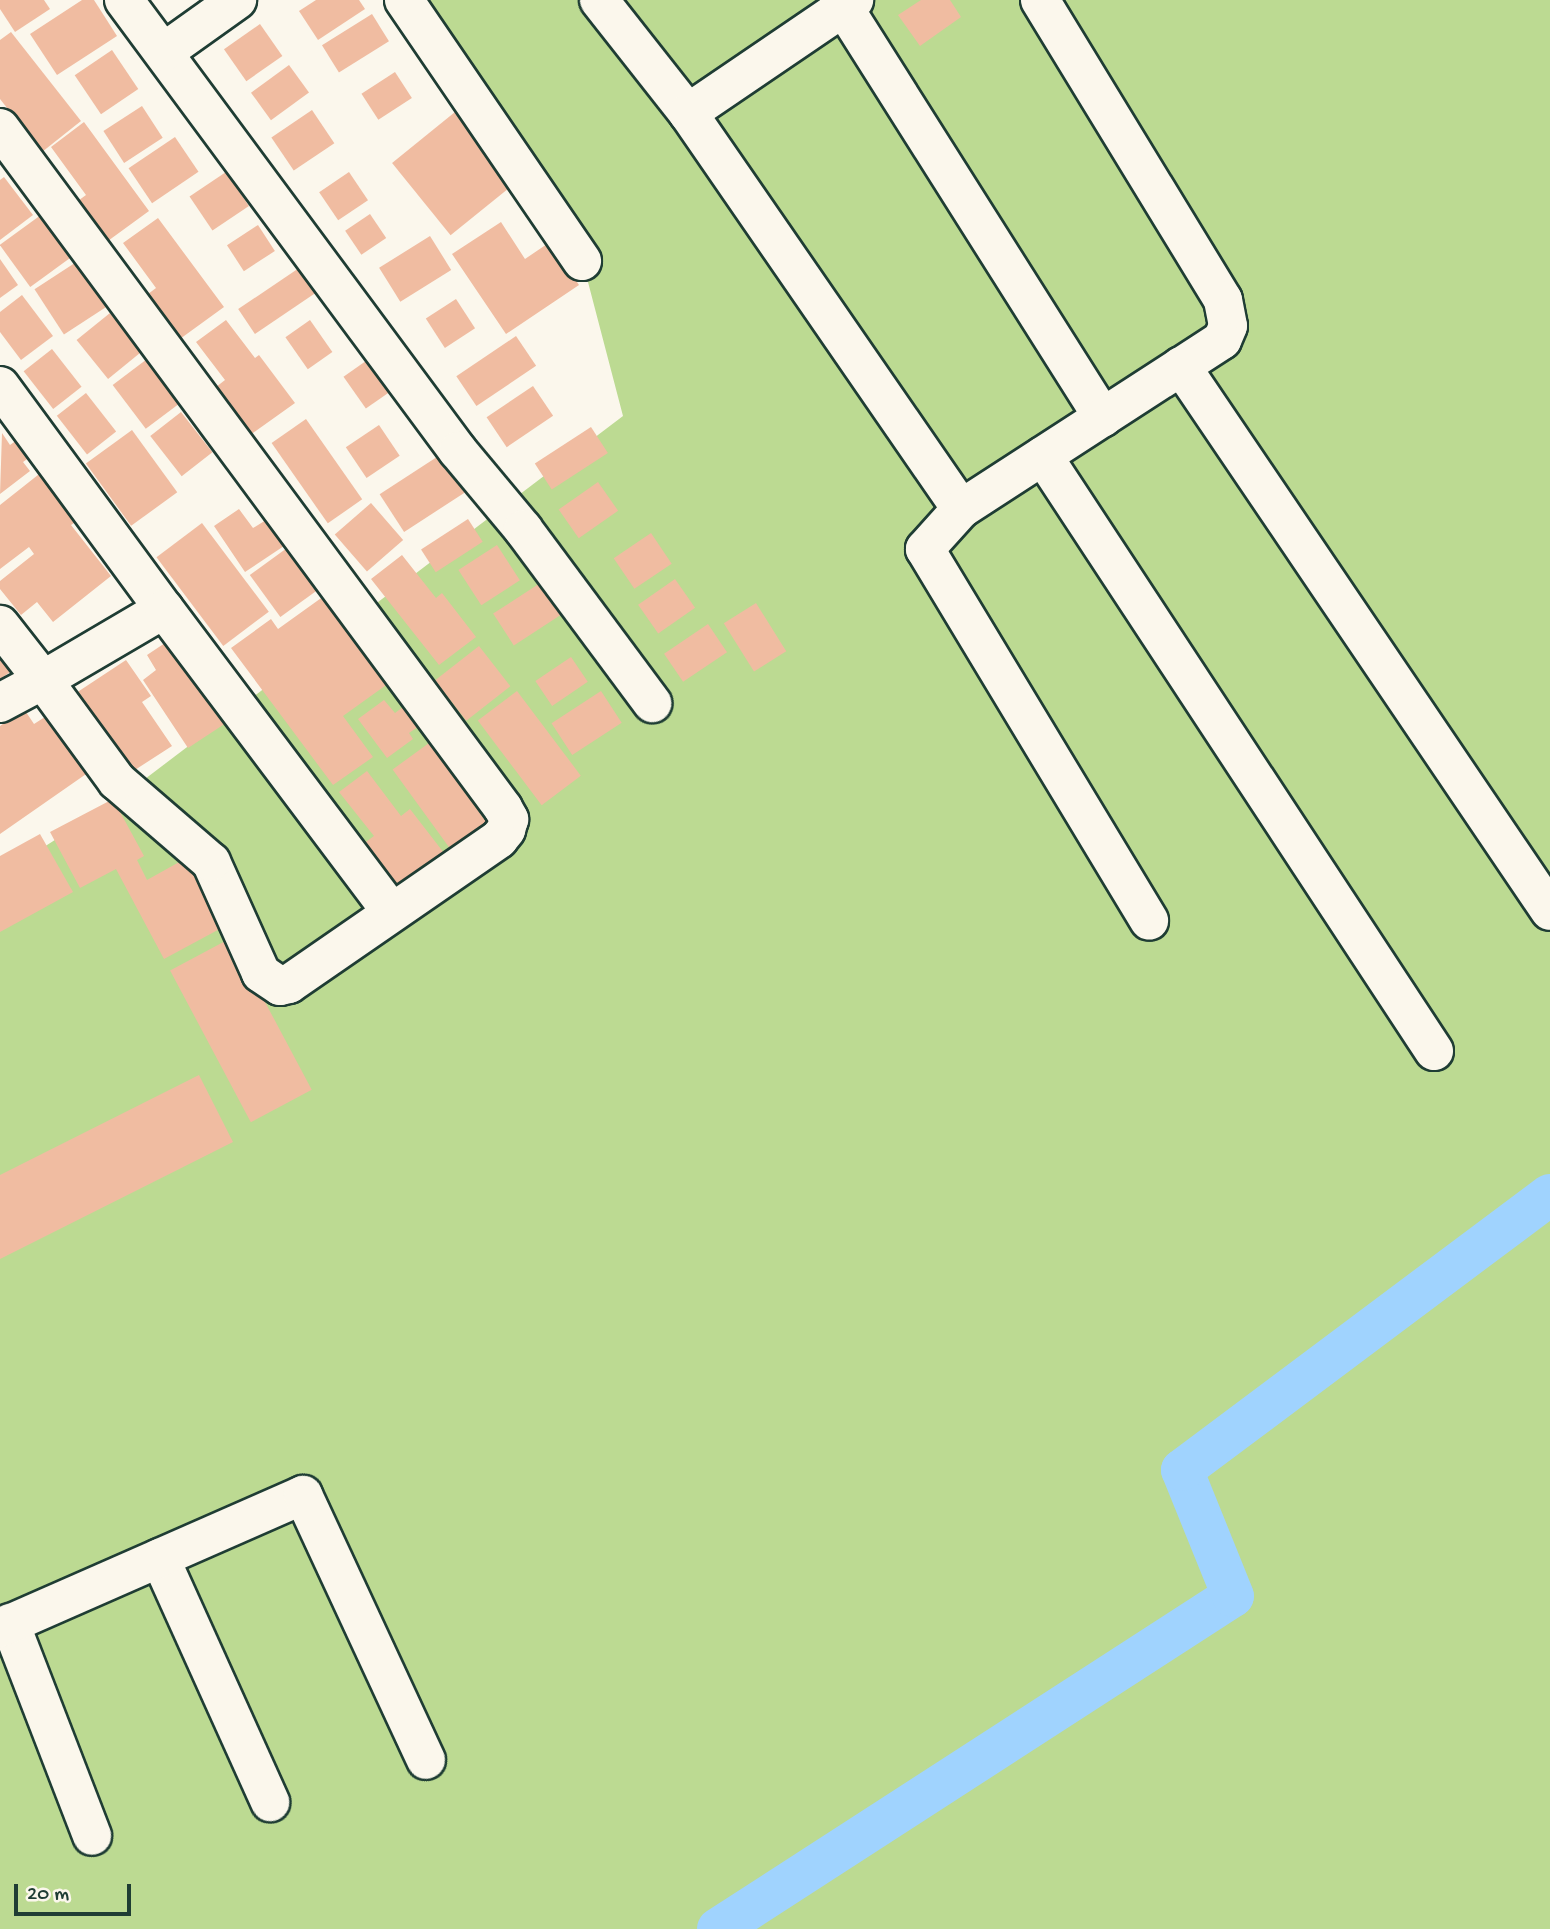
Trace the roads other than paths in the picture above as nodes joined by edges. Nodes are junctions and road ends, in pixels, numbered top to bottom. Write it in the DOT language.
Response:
graph roads {
  1 [pos="124,0"];
  2 [pos="237,0"];
  3 [pos="404,0"];
  4 [pos="599,0"];
  5 [pos="1040,0"];
  6 [pos="845,2"];
  7 [pos="164,52"];
  8 [pos="688,113"];
  9 [pos="0,128"];
  10 [pos="582,261"];
  11 [pos="1181,366"];
  12 [pos="0,386"];
  13 [pos="1103,417"];
  14 [pos="1043,456"];
  15 [pos="961,509"];
  16 [pos="164,609"];
  17 [pos="0,625"];
  18 [pos="43,680"];
  19 [pos="0,703"];
  20 [pos="652,703"];
  21 [pos="391,911"];
  22 [pos="1550,911"];
  23 [pos="1149,921"];
  24 [pos="1434,1051"];
  25 [pos="160,1558"];
  26 [pos="5,1626"];
  27 [pos="426,1760"];
  28 [pos="270,1802"];
  29 [pos="92,1836"];
  1 -- 7 [label="street"];
  2 -- 7 [label="street"];
  3 -- 10 [label="street"];
  4 -- 8 [label="street"];
  5 -- 11 [label="street"];
  6 -- 8 [label="street"];
  6 -- 13 [label="street"];
  7 -- 20 [label="street"];
  8 -- 15 [label="street"];
  9 -- 21 [label="street"];
  11 -- 13 [label="street"];
  11 -- 22 [label="street"];
  12 -- 16 [label="street"];
  13 -- 14 [label="street"];
  14 -- 15 [label="street"];
  14 -- 24 [label="street"];
  15 -- 23 [label="street"];
  16 -- 18 [label="street"];
  16 -- 21 [label="street"];
  17 -- 18 [label="street"];
  18 -- 19 [label="street"];
  18 -- 21 [label="street"];
  25 -- 26 [label="street"];
  25 -- 27 [label="street"];
  25 -- 28 [label="street"];
  26 -- 29 [label="street"];
}
